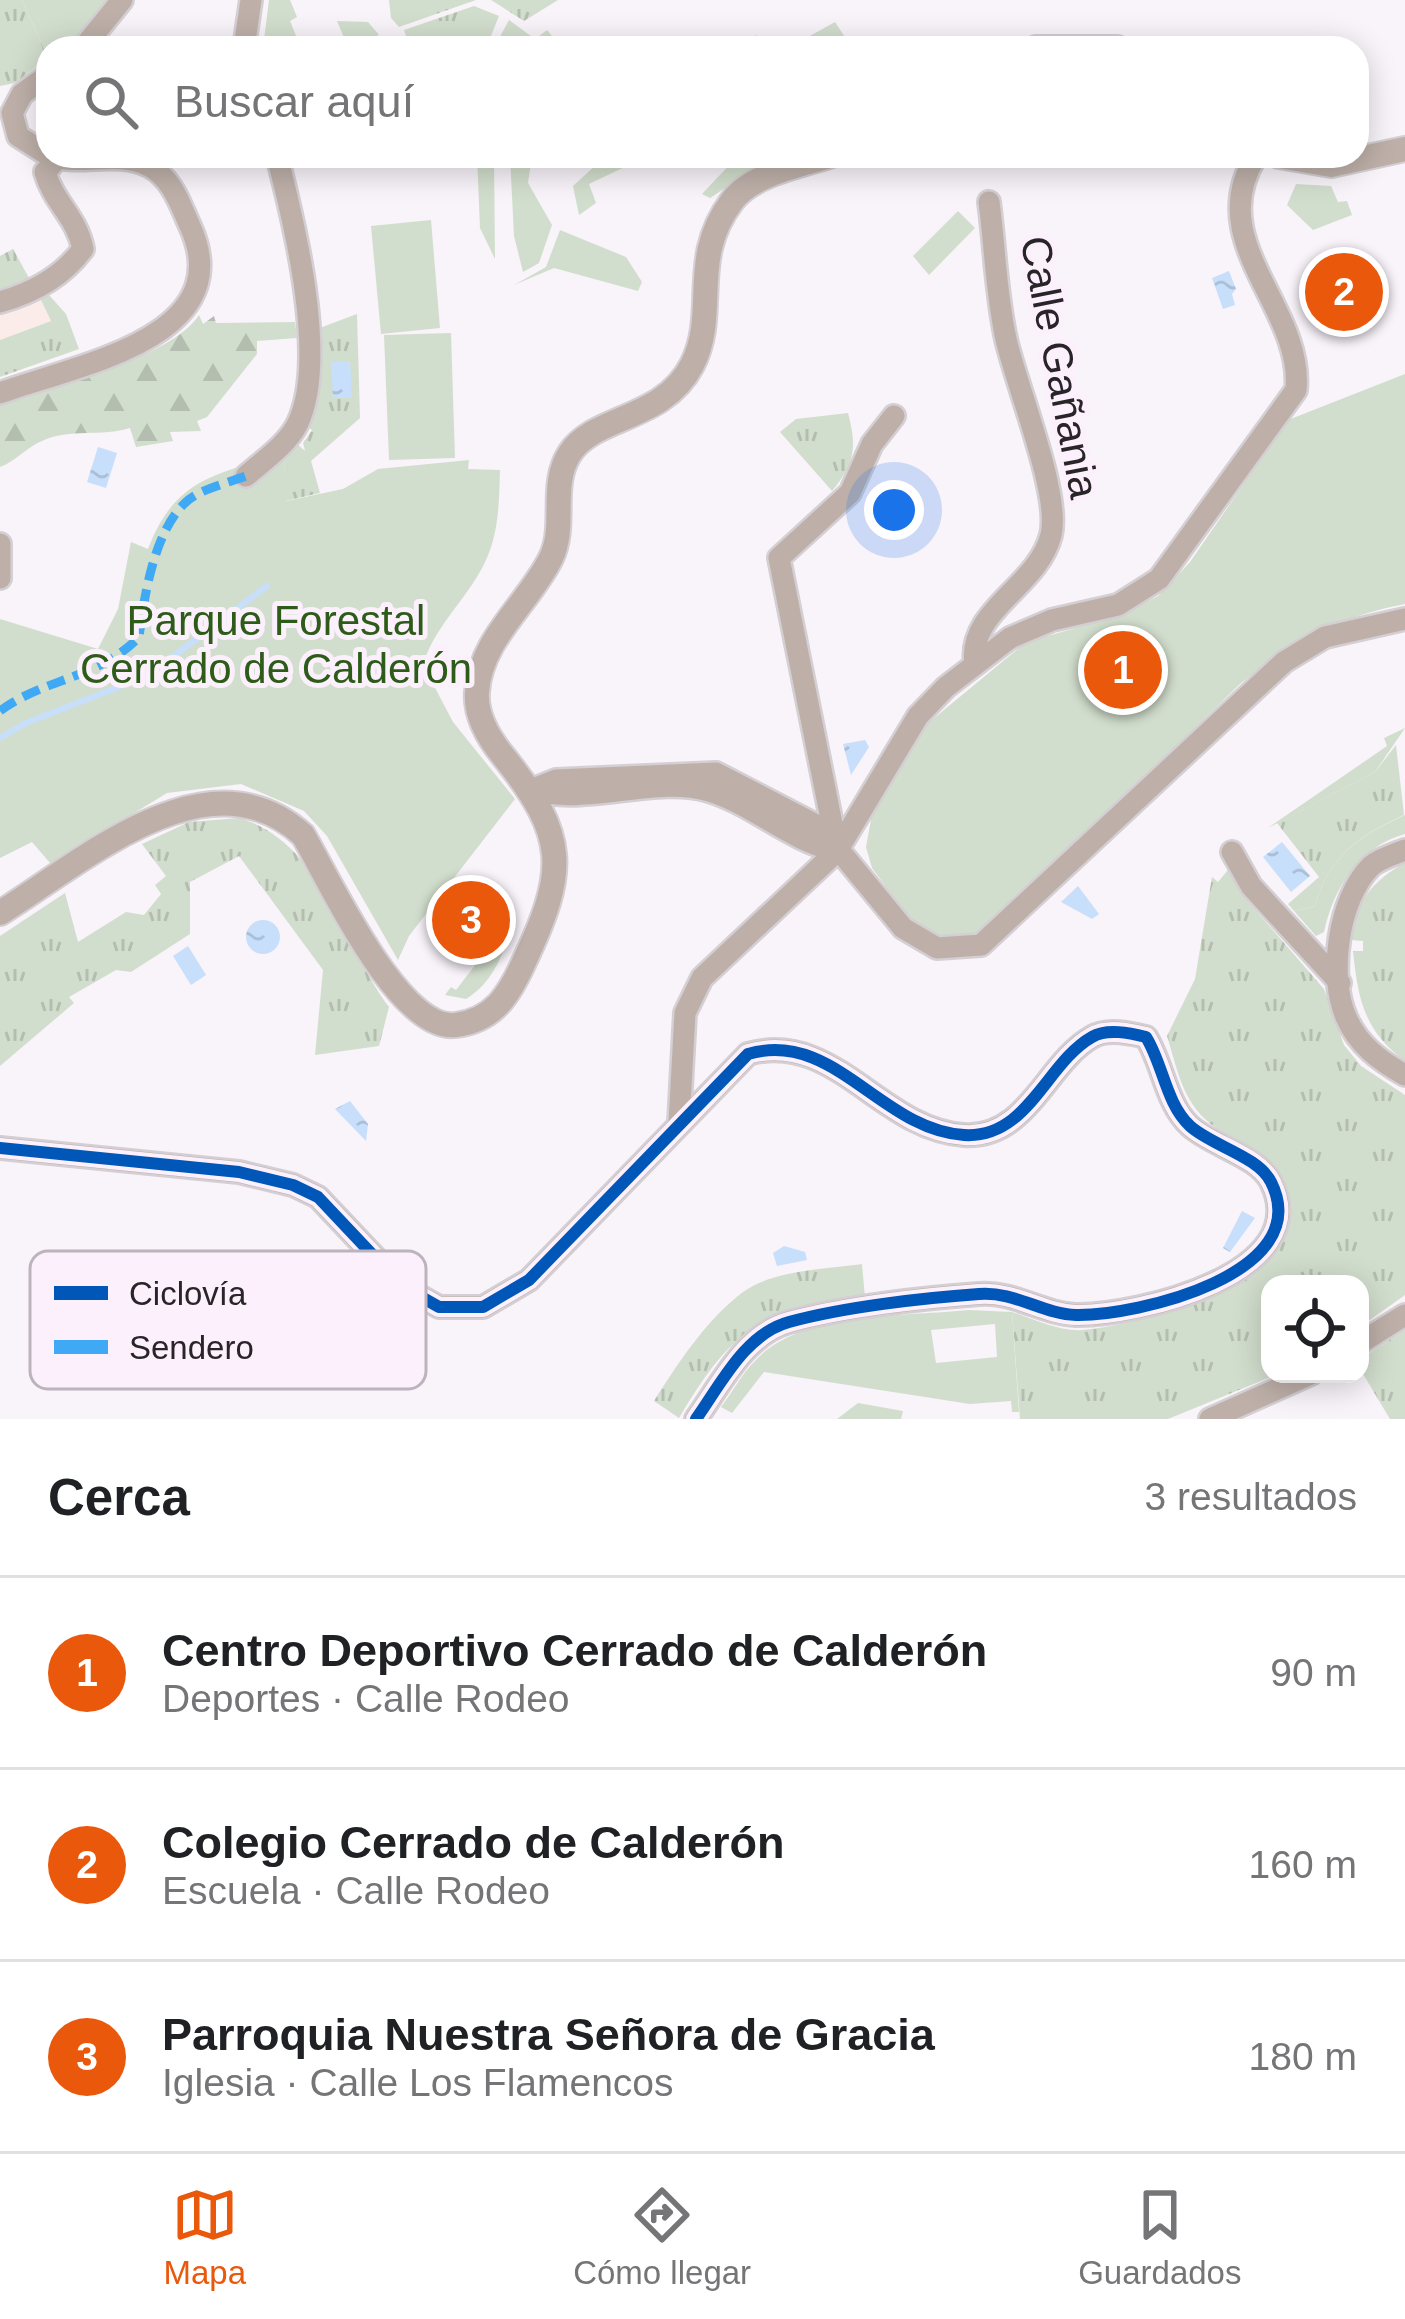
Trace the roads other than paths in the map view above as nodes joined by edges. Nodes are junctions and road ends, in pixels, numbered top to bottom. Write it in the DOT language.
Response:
graph roads {
  1 [pos="122,0"];
  2 [pos="251,0"];
  3 [pos="92,36"];
  4 [pos="246,36"];
  5 [pos="36,84"];
  6 [pos="36,147"];
  7 [pos="1405,149"];
  8 [pos="1369,157"];
  9 [pos="47,168"];
  10 [pos="154,168"];
  11 [pos="280,168"];
  12 [pos="792,168"];
  13 [pos="1249,168"];
  14 [pos="989,202"];
  15 [pos="0,302"];
  16 [pos="0,393"];
  17 [pos="894,416"];
  18 [pos="246,476"];
  19 [pos="0,544"];
  20 [pos="0,578"];
  21 [pos="1405,619"];
  22 [pos="975,664"];
  23 [pos="531,790"];
  24 [pos="1405,850"];
  25 [pos="837,851"];
  26 [pos="1232,852"];
  27 [pos="0,913"];
  28 [pos="1340,983"];
  29 [pos="1405,1075"];
  30 [pos="679,1123"];
  31 [pos="0,1148"];
  32 [pos="369,1251"];
  33 [pos="426,1300"];
  34 [pos="1405,1315"];
  35 [pos="1369,1337"];
  36 [pos="1291,1383"];
  37 [pos="696,1419"];
  38 [pos="1210,1419"];
  1 -- 3 [label="street"];
  2 -- 4 [label="street"];
  5 -- 6 [label="street"];
  7 -- 8 [label="street"];
  9 -- 15 [label="street"];
  10 -- 16 [label="street"];
  11 -- 18 [label="street"];
  12 -- 23 [label="street"];
  13 -- 22 [label="street"];
  14 -- 22 [label="street, Calle Gañania"];
  17 -- 25 [label="street"];
  19 -- 20 [label="street"];
  21 -- 25 [label="street"];
  22 -- 25 [label="street"];
  23 -- 25 [label="street"];
  23 -- 27 [label="street"];
  24 -- 28 [label="street"];
  25 -- 30 [label="street"];
  26 -- 28 [label="street"];
  28 -- 29 [label="street"];
  30 -- 33 [label="street"];
  30 -- 37 [label="street"];
  31 -- 32 [label="street"];
  34 -- 35 [label="street"];
  36 -- 38 [label="street"];
}
